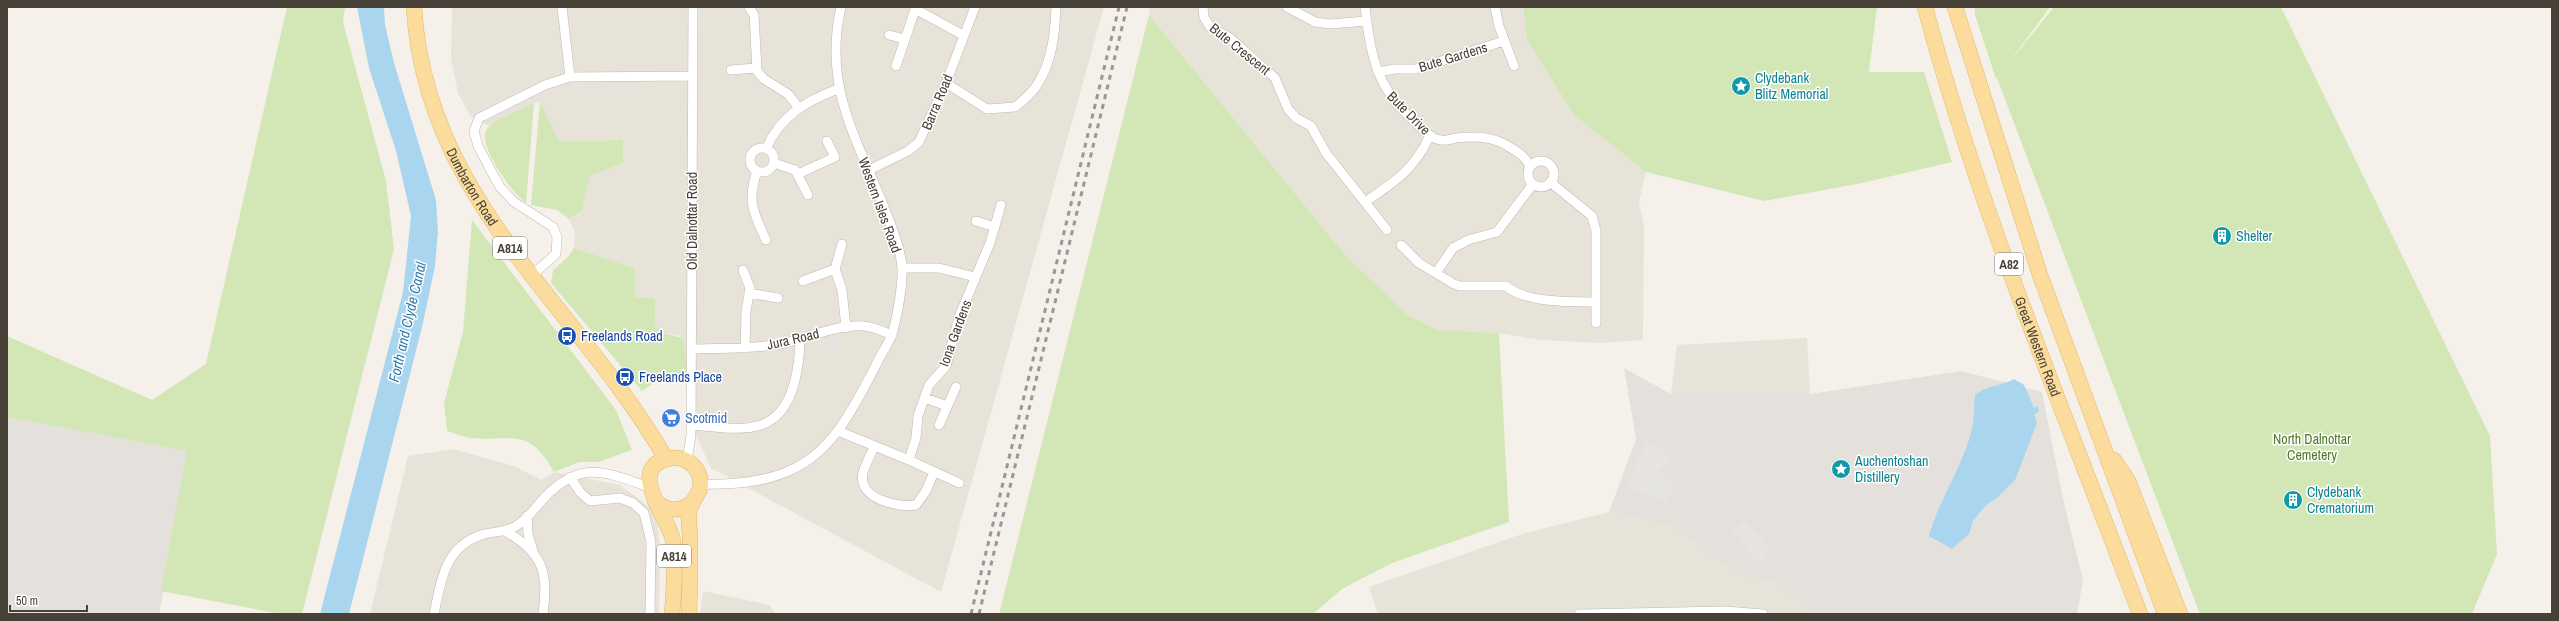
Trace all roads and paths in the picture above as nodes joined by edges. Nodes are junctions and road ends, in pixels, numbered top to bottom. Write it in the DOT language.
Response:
graph roads {
  1 [pos="414,7"];
  2 [pos="562,7"];
  3 [pos="693,7"];
  4 [pos="749,7"];
  5 [pos="841,7"];
  6 [pos="975,7"];
  7 [pos="1056,7"];
  8 [pos="1203,7"];
  9 [pos="1286,7"];
  10 [pos="1365,7"];
  11 [pos="1495,7"];
  12 [pos="1925,7"];
  13 [pos="916,8"];
  14 [pos="1956,9"];
  15 [pos="1367,21"];
  16 [pos="889,35"];
  17 [pos="963,35"];
  18 [pos="905,39"];
  19 [pos="1504,41"];
  20 [pos="896,66"];
  21 [pos="1514,66"];
  22 [pos="756,68"];
  23 [pos="731,70"];
  24 [pos="1378,72"];
  25 [pos="693,76"];
  26 [pos="570,77"];
  27 [pos="946,83"];
  28 [pos="838,89"];
  29 [pos="799,108"];
  30 [pos="1430,136"];
  31 [pos="828,141"];
  32 [pos="766,149"];
  33 [pos="774,163"];
  34 [pos="1530,166"];
  35 [pos="869,170"];
  36 [pos="757,171"];
  37 [pos="798,174"];
  38 [pos="1550,182"];
  39 [pos="1533,184"];
  40 [pos="808,195"];
  41 [pos="1366,202"];
  42 [pos="1001,205"];
  43 [pos="976,221"];
  44 [pos="995,227"];
  45 [pos="1387,230"];
  46 [pos="766,240"];
  47 [pos="842,244"];
  48 [pos="1401,245"];
  49 [pos="902,268"];
  50 [pos="835,269"];
  51 [pos="743,270"];
  52 [pos="1436,273"];
  53 [pos="530,276"];
  54 [pos="975,277"];
  55 [pos="803,281"];
  56 [pos="749,293"];
  57 [pos="778,298"];
  58 [pos="1596,302"];
  59 [pos="1596,323"];
  60 [pos="846,328"];
  61 [pos="892,335"];
  62 [pos="800,341"];
  63 [pos="692,348"];
  64 [pos="745,348"];
  65 [pos="956,387"];
  66 [pos="925,398"];
  67 [pos="947,406"];
  68 [pos="690,425"];
  69 [pos="939,425"];
  70 [pos="838,431"];
  71 [pos="2099,436"];
  72 [pos="874,447"];
  73 [pos="666,459"];
  74 [pos="687,460"];
  75 [pos="909,460"];
  76 [pos="934,472"];
  77 [pos="570,477"];
  78 [pos="959,483"];
  79 [pos="701,484"];
  80 [pos="649,487"];
  81 [pos="656,501"];
  82 [pos="693,502"];
  83 [pos="527,516"];
  84 [pos="505,531"];
  85 [pos="533,551"];
  86 [pos="434,614"];
  87 [pos="543,614"];
  88 [pos="650,614"];
  89 [pos="672,614"];
  90 [pos="690,614"];
  91 [pos="1579,614"];
  92 [pos="1762,614"];
  93 [pos="2140,614"];
  94 [pos="2165,614"];
  95 [pos="2180,614"];
  1 -- 53 [label="main road, Dumbarton Road / A814"];
  2 -- 26 [label="street"];
  3 -- 25 [label="street, Old Dalnottar Road"];
  4 -- 22 [label="street"];
  5 -- 28 [label="street, Western Isles Road"];
  6 -- 17 [label="street, Barra Road"];
  7 -- 27 [label="street"];
  8 -- 41 [label="street, Bute Crescent"];
  9 -- 15 [label="street"];
  10 -- 15 [label="street, Bute Drive"];
  11 -- 19 [label="street, Bute Gardens"];
  12 -- 93 [label="main road, Great Western Road / A82"];
  13 -- 17 [label="street"];
  13 -- 18 [label="street"];
  14 -- 71 [label="main road, Great Western Road / A82"];
  15 -- 24 [label="street, Bute Drive"];
  16 -- 18 [label="street"];
  17 -- 27 [label="street, Barra Road"];
  18 -- 20 [label="street"];
  19 -- 21 [label="street, Bute Gardens"];
  19 -- 24 [label="street, Bute Gardens"];
  22 -- 23 [label="street"];
  22 -- 29 [label="street"];
  24 -- 30 [label="street, Bute Drive"];
  25 -- 26 [label="street"];
  25 -- 63 [label="street, Old Dalnottar Road"];
  26 -- 53 [label="street"];
  27 -- 35 [label="street, Barra Road"];
  28 -- 29 [label="street"];
  28 -- 35 [label="street, Western Isles Road"];
  29 -- 32 [label="street"];
  30 -- 34 [label="street, Bute Drive"];
  30 -- 41 [label="street"];
  31 -- 37 [label="street"];
  32 -- 33 [label="street"];
  32 -- 36 [label="street"];
  33 -- 36 [label="street"];
  33 -- 37 [label="street"];
  34 -- 38 [label="street"];
  34 -- 39 [label="street"];
  35 -- 49 [label="street, Western Isles Road"];
  36 -- 46 [label="street"];
  37 -- 40 [label="street"];
  38 -- 39 [label="street"];
  38 -- 58 [label="street"];
  39 -- 52 [label="street"];
  41 -- 45 [label="street, Bute Crescent"];
  42 -- 44 [label="street, Iona Gardens"];
  43 -- 44 [label="street"];
  44 -- 54 [label="street, Iona Gardens"];
  47 -- 50 [label="street"];
  48 -- 52 [label="street"];
  49 -- 54 [label="street"];
  49 -- 61 [label="street, Western Isles Road"];
  50 -- 55 [label="street"];
  50 -- 60 [label="street"];
  51 -- 56 [label="street"];
  52 -- 58 [label="street"];
  53 -- 73 [label="main road, Dumbarton Road / A814"];
  54 -- 66 [label="street, Iona Gardens"];
  56 -- 57 [label="street"];
  56 -- 64 [label="street"];
  58 -- 59 [label="street"];
  60 -- 61 [label="street, Jura Road"];
  60 -- 62 [label="street, Jura Road"];
  61 -- 70 [label="street, Western Isles Road"];
  62 -- 64 [label="street, Jura Road"];
  62 -- 68 [label="street"];
  63 -- 64 [label="street, Jura Road"];
  63 -- 68 [label="street, Old Dalnottar Road"];
  65 -- 67 [label="street"];
  66 -- 67 [label="street"];
  66 -- 75 [label="street, Iona Gardens"];
  67 -- 69 [label="street"];
  68 -- 74 [label="street, Old Dalnottar Road"];
  70 -- 72 [label="street"];
  70 -- 79 [label="street, Western Isles Road"];
  71 -- 94 [label="main road, Great Western Road / A82"];
  71 -- 95 [label="main road"];
  72 -- 75 [label="street"];
  72 -- 76 [label="street"];
  73 -- 74 [label="main road"];
  73 -- 80 [label="main road"];
  74 -- 79 [label="main road"];
  75 -- 76 [label="street"];
  76 -- 78 [label="street"];
  77 -- 80 [label="street"];
  77 -- 83 [label="street"];
  77 -- 88 [label="street"];
  79 -- 82 [label="main road, A814"];
  80 -- 81 [label="main road, A814"];
  81 -- 82 [label="main road"];
  81 -- 89 [label="main road, A814"];
  82 -- 90 [label="main road, A814"];
  83 -- 84 [label="street"];
  83 -- 85 [label="street"];
  84 -- 85 [label="street"];
  84 -- 86 [label="street"];
  85 -- 87 [label="street"];
  91 -- 92 [label="street"];
}
